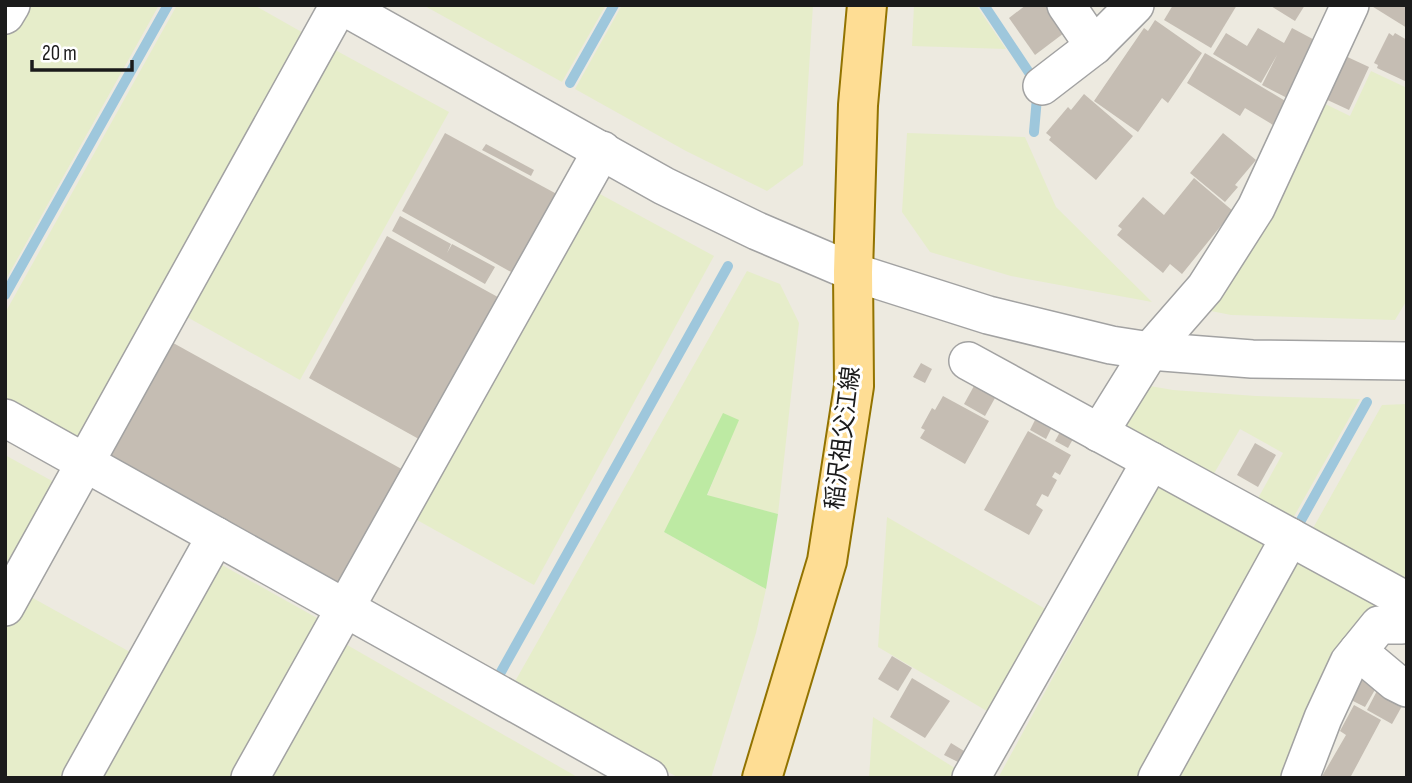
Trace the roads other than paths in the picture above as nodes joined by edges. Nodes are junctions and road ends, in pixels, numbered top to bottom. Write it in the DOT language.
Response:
graph roads {
  1 [pos="11,5"];
  2 [pos="340,5"];
  3 [pos="1066,5"];
  4 [pos="1135,5"];
  5 [pos="1350,5"];
  6 [pos="862,8"];
  7 [pos="5,15"];
  8 [pos="1094,46"];
  9 [pos="1042,86"];
  10 [pos="602,150"];
  11 [pos="853,272"];
  12 [pos="1150,351"];
  13 [pos="968,361"];
  14 [pos="1407,361"];
  15 [pos="5,418"];
  16 [pos="1099,433"];
  17 [pos="1151,461"];
  18 [pos="85,463"];
  19 [pos="216,536"];
  20 [pos="1290,537"];
  21 [pos="1407,601"];
  22 [pos="5,607"];
  23 [pos="345,608"];
  24 [pos="1407,618"];
  25 [pos="1358,651"];
  26 [pos="1407,688"];
  27 [pos="601,766"];
  28 [pos="81,778"];
  29 [pos="250,778"];
  30 [pos="649,778"];
  31 [pos="762,778"];
  32 [pos="971,778"];
  33 [pos="1157,778"];
  34 [pos="1300,778"];
  1 -- 7 [label="street"];
  2 -- 10 [label="street"];
  2 -- 18 [label="street"];
  3 -- 8 [label="street"];
  4 -- 8 [label="street"];
  5 -- 12 [label="street"];
  6 -- 11 [label="main road, 稲沢祖父江線"];
  8 -- 9 [label="street"];
  10 -- 11 [label="street"];
  10 -- 23 [label="street"];
  11 -- 12 [label="street"];
  11 -- 31 [label="main road, 稲沢祖父江線"];
  12 -- 14 [label="street"];
  12 -- 16 [label="street"];
  13 -- 16 [label="street"];
  15 -- 18 [label="street"];
  16 -- 17 [label="street"];
  17 -- 20 [label="street"];
  17 -- 32 [label="street"];
  18 -- 19 [label="street"];
  18 -- 22 [label="street"];
  19 -- 23 [label="street"];
  19 -- 28 [label="street"];
  20 -- 21 [label="street"];
  20 -- 33 [label="street"];
  23 -- 27 [label="street"];
  23 -- 29 [label="street"];
  24 -- 25 [label="street"];
  25 -- 26 [label="street"];
  25 -- 34 [label="street"];
  27 -- 30 [label="street"];
}
